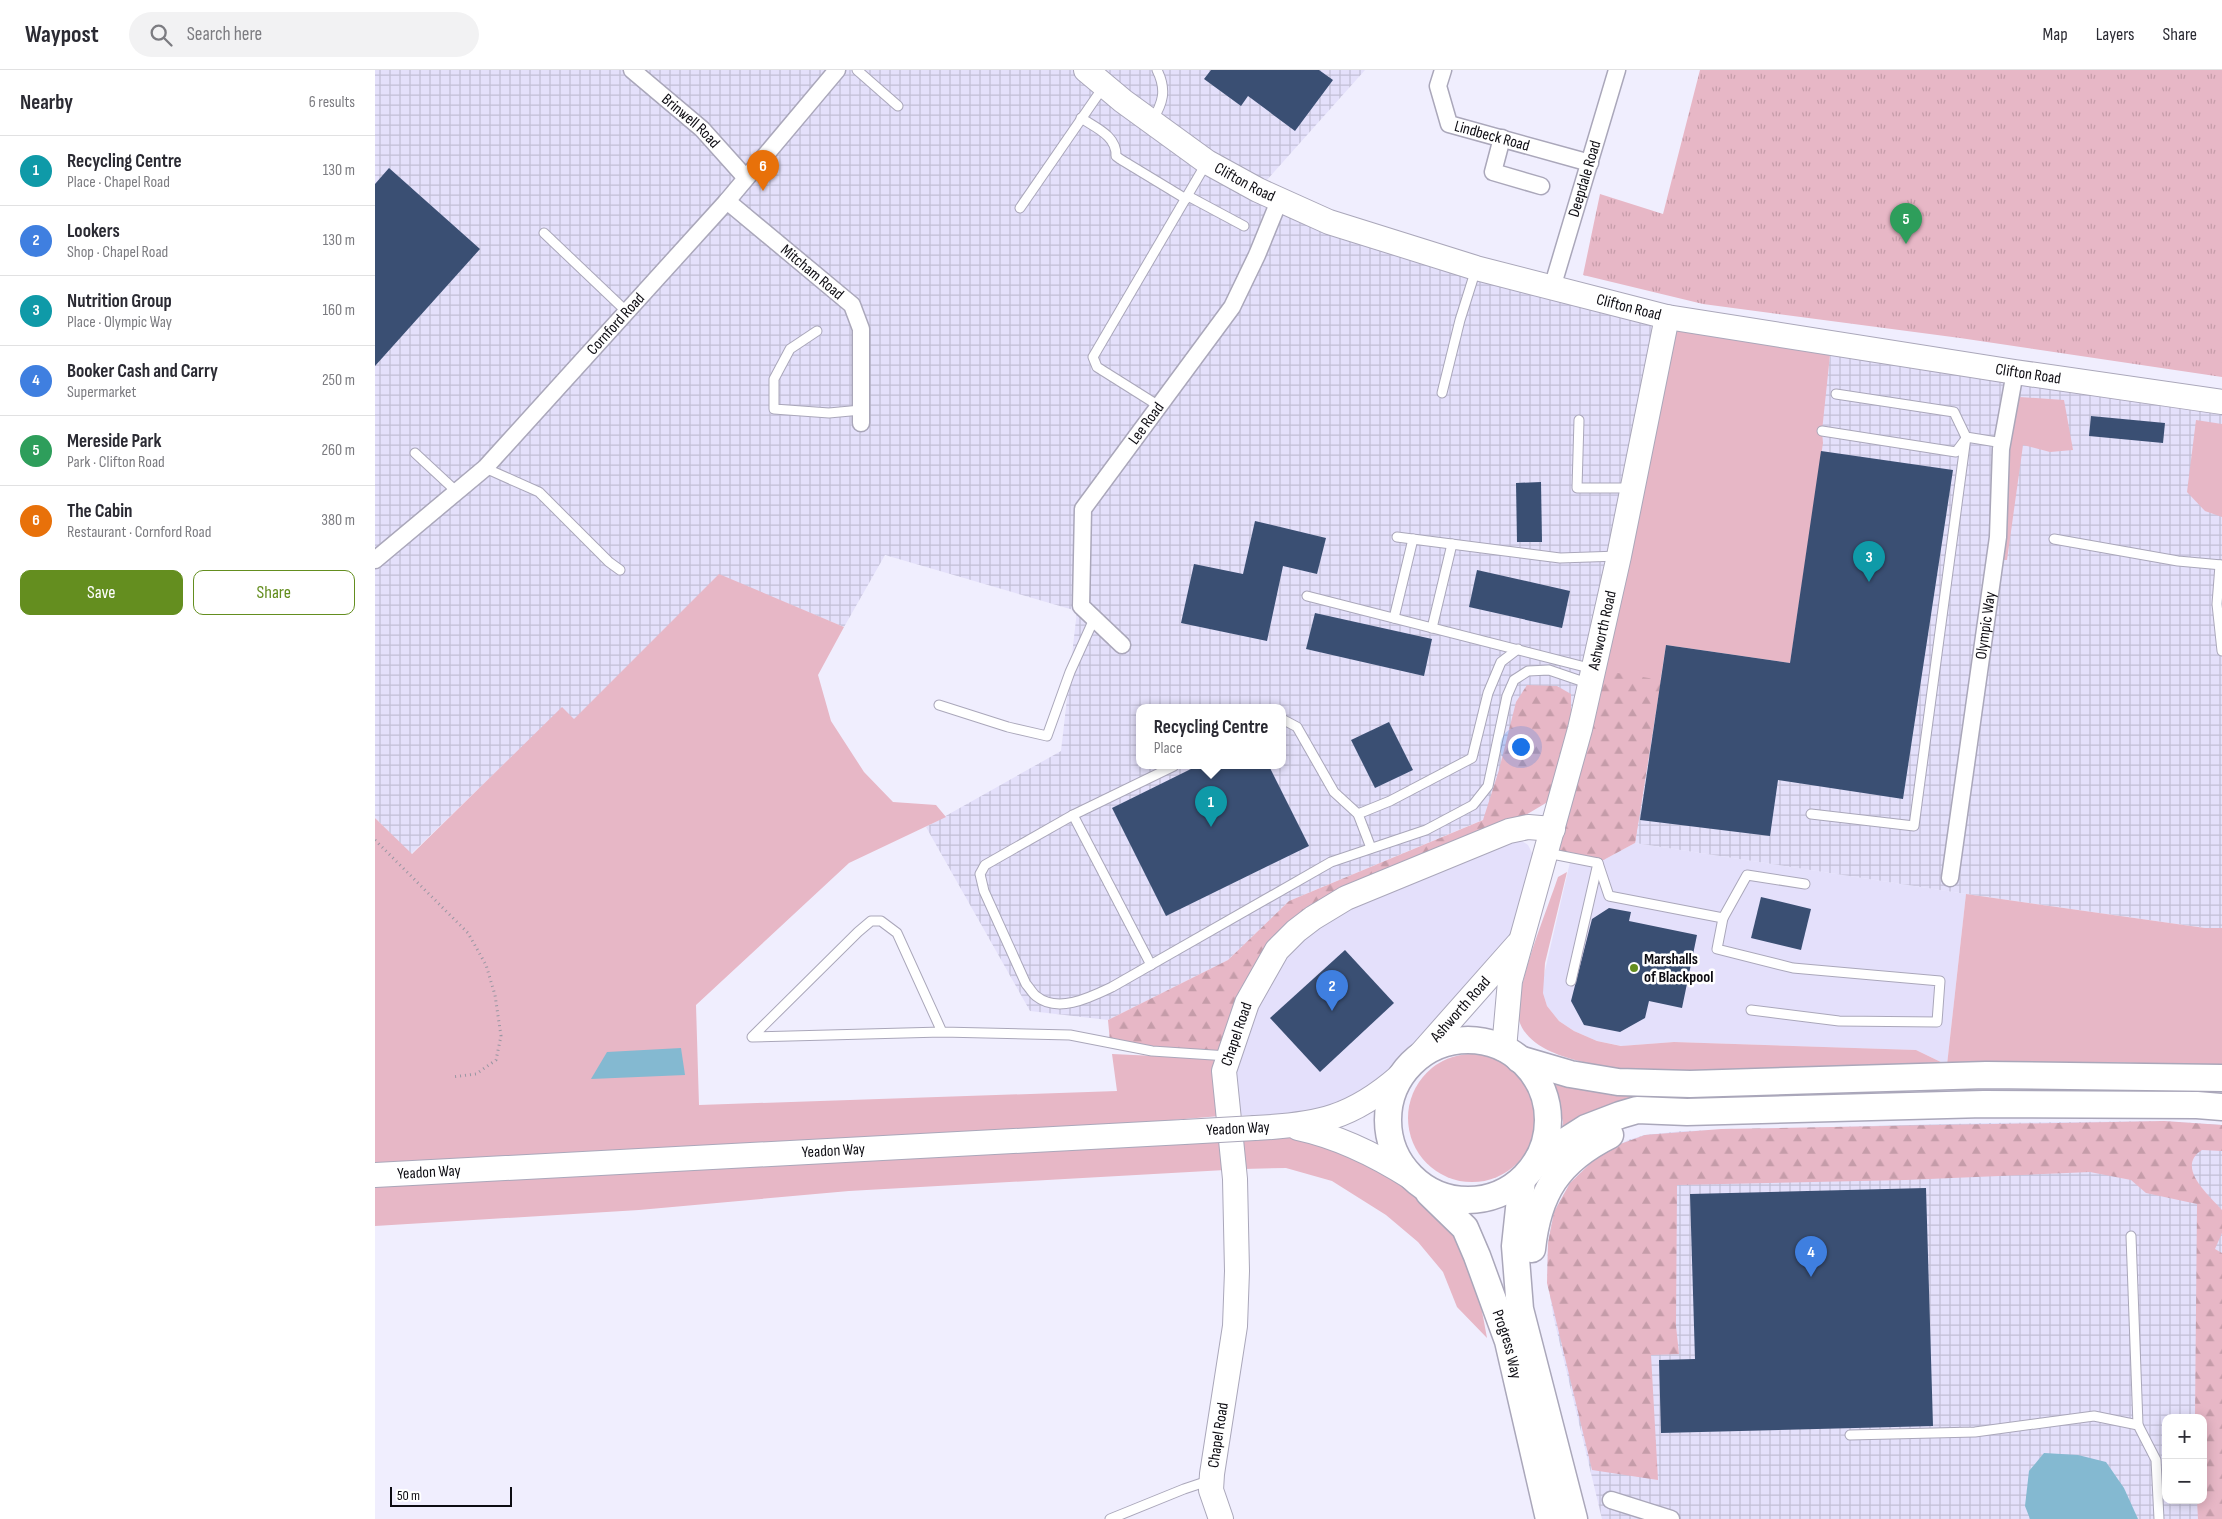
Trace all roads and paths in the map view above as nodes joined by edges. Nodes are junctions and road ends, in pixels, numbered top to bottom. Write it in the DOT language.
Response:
graph roads {
  1 [pos="632,70"];
  2 [pos="837,70"];
  3 [pos="857,70"];
  4 [pos="1157,70"];
  5 [pos="1443,70"];
  6 [pos="1617,70"];
  7 [pos="1099,76"];
  8 [pos="898,106"];
  9 [pos="1081,118"];
  10 [pos="1151,122"];
  11 [pos="1502,138"];
  12 [pos="1207,162"];
  13 [pos="1590,163"];
  14 [pos="745,177"];
  15 [pos="1541,186"];
  16 [pos="1187,198"];
  17 [pos="727,201"];
  18 [pos="1279,201"];
  19 [pos="1020,208"];
  20 [pos="1244,226"];
  21 [pos="544,233"];
  22 [pos="1476,268"];
  23 [pos="1552,288"];
  24 [pos="627,312"];
  25 [pos="1667,317"];
  26 [pos="817,331"];
  27 [pos="2015,372"];
  28 [pos="1442,393"];
  29 [pos="1836,394"];
  30 [pos="2222,402"];
  31 [pos="1159,406"];
  32 [pos="861,416"];
  33 [pos="1579,420"];
  34 [pos="1822,432"];
  35 [pos="1966,438"];
  36 [pos="2003,443"];
  37 [pos="415,453"];
  38 [pos="485,468"];
  39 [pos="1633,488"];
  40 [pos="457,492"];
  41 [pos="1397,537"];
  42 [pos="1413,539"];
  43 [pos="2054,539"];
  44 [pos="1451,544"];
  45 [pos="1619,556"];
  46 [pos="375,560"];
  47 [pos="2221,565"];
  48 [pos="620,570"];
  49 [pos="1307,596"];
  50 [pos="1393,618"];
  51 [pos="1094,619"];
  52 [pos="1432,628"];
  53 [pos="1122,645"];
  54 [pos="1518,649"];
  55 [pos="2222,651"];
  56 [pos="1592,677"];
  57 [pos="939,705"];
  58 [pos="1286,721"];
  59 [pos="1169,769"];
  60 [pos="1358,814"];
  61 [pos="1811,814"];
  62 [pos="1073,815"];
  63 [pos="1553,829"];
  64 [pos="375,840"];
  65 [pos="1371,848"];
  66 [pos="1546,853"];
  67 [pos="1598,863"];
  68 [pos="1950,878"];
  69 [pos="1805,884"];
  70 [pos="1723,918"];
  71 [pos="1523,938"];
  72 [pos="1151,965"];
  73 [pos="1571,980"];
  74 [pos="1751,1010"];
  75 [pos="942,1032"];
  76 [pos="1512,1054"];
  77 [pos="1228,1056"];
  78 [pos="1418,1057"];
  79 [pos="1401,1076"];
  80 [pos="451,1077"];
  81 [pos="2222,1078"];
  82 [pos="2222,1107"];
  83 [pos="1687,1112"];
  84 [pos="1292,1126"];
  85 [pos="1539,1158"];
  86 [pos="375,1175"];
  87 [pos="1522,1180"];
  88 [pos="1418,1183"];
  89 [pos="2131,1236"];
  90 [pos="1529,1338"];
  91 [pos="2137,1425"];
  92 [pos="1851,1435"];
  93 [pos="1211,1480"];
  94 [pos="1611,1500"];
  95 [pos="1110,1519"];
  96 [pos="1221,1519"];
  97 [pos="1549,1519"];
  98 [pos="1574,1519"];
  99 [pos="1671,1519"];
  100 [pos="2159,1519"];
  1 -- 14 [label="street, Brinwell Road"];
  2 -- 14 [label="street, Cornford Road"];
  3 -- 8 [label="lane"];
  4 -- 10 [label="lane"];
  5 -- 11 [label="street, Lindbeck Road"];
  6 -- 13 [label="street, Deepdale Road"];
  7 -- 9 [label="lane"];
  7 -- 10 [label="street, Clifton Road"];
  9 -- 16 [label="lane"];
  9 -- 19 [label="lane"];
  10 -- 12 [label="street, Clifton Road"];
  11 -- 13 [label="street, Lindbeck Road"];
  11 -- 15 [label="street"];
  12 -- 16 [label="lane"];
  12 -- 18 [label="street, Clifton Road"];
  13 -- 23 [label="street, Deepdale Road"];
  14 -- 17 [label="street, Cornford Road"];
  16 -- 20 [label="lane"];
  16 -- 31 [label="lane"];
  17 -- 24 [label="street, Cornford Road"];
  17 -- 32 [label="street, Mitcham Road"];
  18 -- 22 [label="street, Clifton Road"];
  18 -- 31 [label="street, Lee Road"];
  21 -- 24 [label="lane"];
  22 -- 23 [label="street, Clifton Road"];
  22 -- 28 [label="lane"];
  23 -- 25 [label="street, Clifton Road"];
  24 -- 38 [label="street, Cornford Road"];
  25 -- 27 [label="street, Clifton Road"];
  25 -- 39 [label="street, Ashworth Road"];
  26 -- 32 [label="lane"];
  27 -- 30 [label="street, Clifton Road"];
  27 -- 36 [label="street, Olympic Way"];
  29 -- 35 [label="lane"];
  31 -- 51 [label="street, Lee Road"];
  33 -- 39 [label="lane"];
  34 -- 35 [label="lane"];
  35 -- 36 [label="lane"];
  35 -- 61 [label="lane"];
  36 -- 68 [label="street, Olympic Way"];
  37 -- 40 [label="lane"];
  38 -- 40 [label="street, Cornford Road"];
  38 -- 48 [label="lane"];
  39 -- 45 [label="street, Ashworth Road"];
  40 -- 46 [label="street, Cornford Road"];
  41 -- 42 [label="lane"];
  42 -- 44 [label="lane"];
  42 -- 50 [label="lane"];
  43 -- 47 [label="lane"];
  44 -- 45 [label="lane"];
  44 -- 52 [label="lane"];
  45 -- 56 [label="street, Ashworth Road"];
  47 -- 55 [label="lane"];
  49 -- 50 [label="lane"];
  50 -- 52 [label="lane"];
  51 -- 53 [label="street, Lee Road"];
  51 -- 57 [label="lane"];
  52 -- 54 [label="lane"];
  54 -- 56 [label="lane"];
  54 -- 60 [label="lane"];
  56 -- 63 [label="street, Ashworth Road"];
  56 -- 65 [label="lane"];
  58 -- 60 [label="lane"];
  59 -- 62 [label="lane"];
  60 -- 65 [label="lane"];
  62 -- 72 [label="lane"];
  62 -- 72 [label="lane"];
  63 -- 66 [label="street, Ashworth Road"];
  63 -- 77 [label="street, Chapel Road"];
  64 -- 80 [label="path"];
  65 -- 72 [label="lane"];
  66 -- 67 [label="lane"];
  66 -- 71 [label="street, Ashworth Road"];
  67 -- 70 [label="lane"];
  67 -- 73 [label="lane"];
  69 -- 70 [label="lane"];
  70 -- 74 [label="lane"];
  71 -- 76 [label="street, Ashworth Road"];
  71 -- 78 [label="street, Ashworth Road"];
  75 -- 75 [label="lane"];
  75 -- 77 [label="lane"];
  76 -- 78 [label="main road"];
  76 -- 81 [label="main road"];
  76 -- 85 [label="main road"];
  77 -- 93 [label="street, Chapel Road"];
  78 -- 79 [label="main road"];
  79 -- 84 [label="street, Yeadon Way"];
  79 -- 88 [label="main road"];
  82 -- 83 [label="main road"];
  83 -- 85 [label="main road"];
  83 -- 90 [label="main road"];
  84 -- 86 [label="street, Yeadon Way, bridge"];
  84 -- 88 [label="street, Yeadon Way"];
  85 -- 87 [label="main road"];
  87 -- 88 [label="main road"];
  87 -- 90 [label="main road, Progress Way"];
  88 -- 97 [label="main road, Progress Way"];
  89 -- 91 [label="lane"];
  90 -- 98 [label="main road, Progress Way"];
  91 -- 92 [label="lane"];
  91 -- 100 [label="lane"];
  93 -- 95 [label="lane"];
  93 -- 96 [label="street, Chapel Road"];
  94 -- 99 [label="street"];
}
